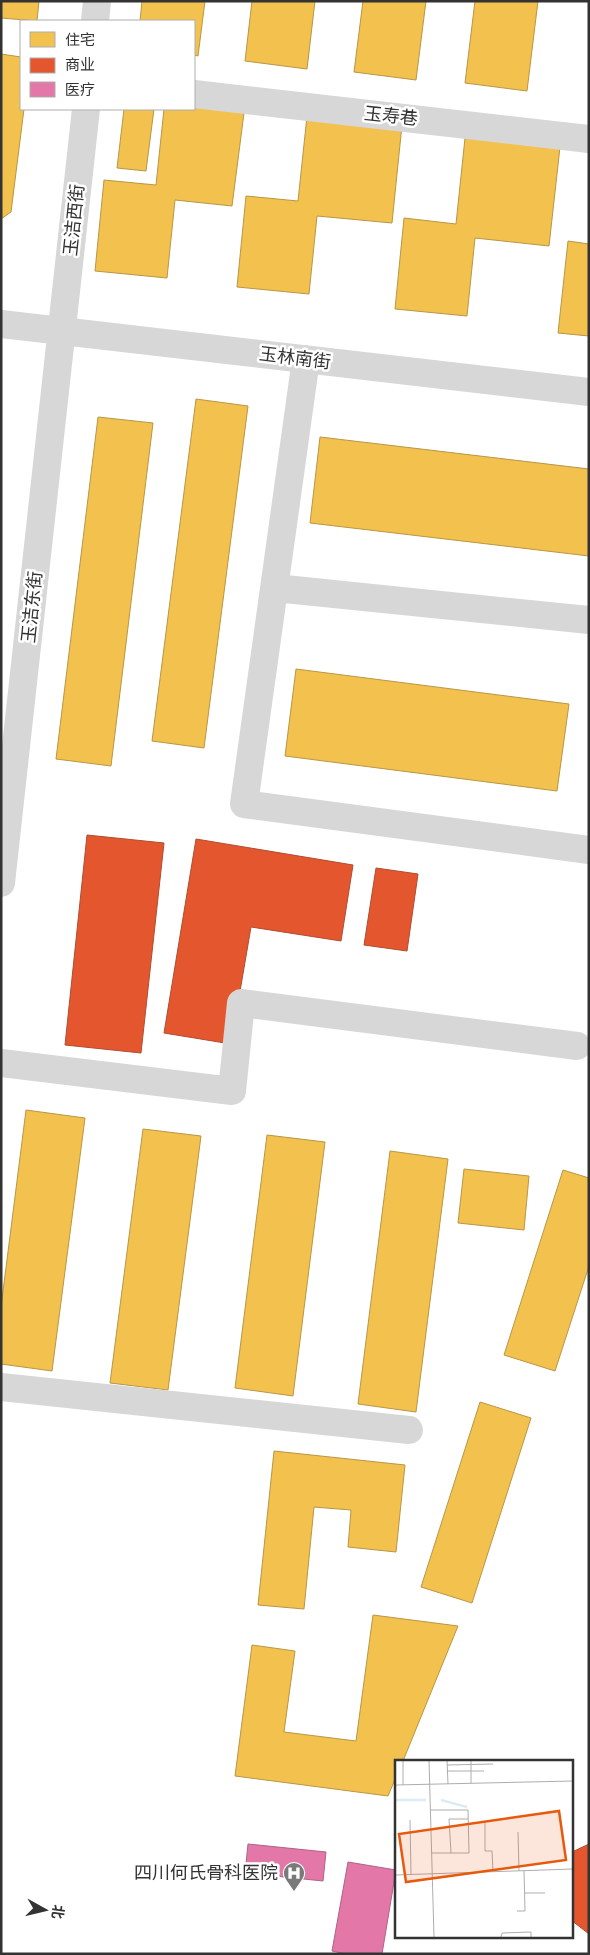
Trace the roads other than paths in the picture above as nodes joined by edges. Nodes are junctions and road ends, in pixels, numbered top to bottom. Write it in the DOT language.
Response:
graph roads {
  1 [pos="97,1"];
  2 [pos="95,20"];
  3 [pos="195,94"];
  4 [pos="86,110"];
  5 [pos="589,139"];
  6 [pos="1,324"];
  7 [pos="63,332"];
  8 [pos="306,360"];
  9 [pos="589,392"];
  10 [pos="275,588"];
  11 [pos="589,620"];
  12 [pos="589,850"];
  13 [pos="1,883"];
  14 [pos="577,1046"];
  15 [pos="1,1063"];
  16 [pos="1,1387"];
  17 [pos="409,1430"];
  1 -- 2 [label="street"];
  3 -- 5 [label="street, 玉寿巷"];
  4 -- 7 [label="street, 玉洁西街"];
  6 -- 7 [label="street, 玉林南街"];
  7 -- 8 [label="street, 玉林南街"];
  7 -- 13 [label="street, 玉洁东街"];
  8 -- 9 [label="street, 玉林南街"];
  8 -- 10 [label="street"];
  10 -- 11 [label="street"];
  10 -- 12 [label="street"];
  14 -- 15 [label="street"];
  16 -- 17 [label="street"];
}
